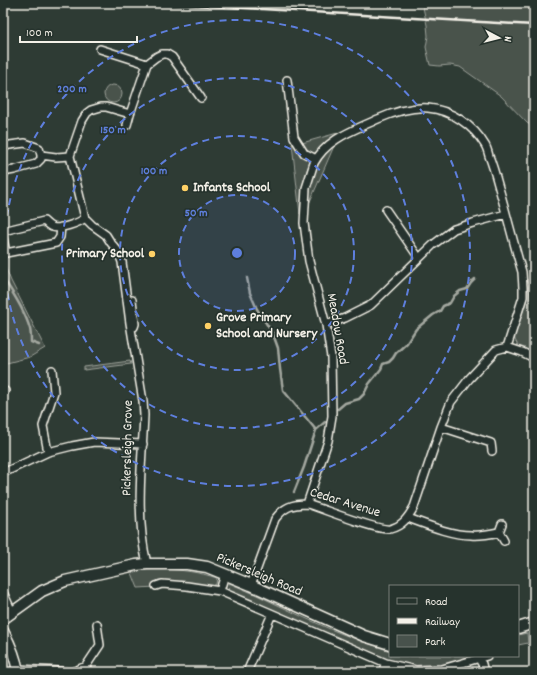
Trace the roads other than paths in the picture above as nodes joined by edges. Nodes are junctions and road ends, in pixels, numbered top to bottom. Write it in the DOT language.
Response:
graph roads {
  1 [pos="100,49"];
  2 [pos="147,64"];
  3 [pos="287,80"];
  4 [pos="201,98"];
  5 [pos="130,114"];
  6 [pos="127,125"];
  7 [pos="3,147"];
  8 [pos="41,155"];
  9 [pos="70,156"];
  10 [pos="316,159"];
  11 [pos="3,172"];
  12 [pos="386,210"];
  13 [pos="506,214"];
  14 [pos="85,218"];
  15 [pos="61,227"];
  16 [pos="3,230"];
  17 [pos="3,238"];
  18 [pos="419,258"];
  19 [pos="326,325"];
  20 [pos="506,347"];
  21 [pos="534,358"];
  22 [pos="52,370"];
  23 [pos="441,427"];
  24 [pos="143,444"];
  25 [pos="492,450"];
  26 [pos="48,452"];
  27 [pos="3,473"];
  28 [pos="307,504"];
  29 [pos="408,518"];
  30 [pos="502,524"];
  31 [pos="499,532"];
  32 [pos="504,541"];
  33 [pos="147,564"];
  34 [pos="225,574"];
  35 [pos="251,585"];
  36 [pos="156,586"];
  37 [pos="220,591"];
  38 [pos="3,592"];
  39 [pos="12,612"];
  40 [pos="272,614"];
  41 [pos="3,619"];
  42 [pos="534,623"];
  43 [pos="97,624"];
  44 [pos="519,628"];
  45 [pos="3,631"];
  46 [pos="389,644"];
  47 [pos="483,657"];
  48 [pos="479,658"];
  49 [pos="386,663"];
  50 [pos="18,670"];
  51 [pos="68,672"];
  52 [pos="72,672"];
  53 [pos="247,672"];
  54 [pos="382,672"];
  55 [pos="484,672"];
  1 -- 2 [label="street"];
  2 -- 4 [label="street"];
  2 -- 5 [label="street"];
  3 -- 10 [label="street"];
  5 -- 6 [label="street"];
  5 -- 9 [label="street"];
  7 -- 8 [label="street"];
  8 -- 9 [label="street"];
  8 -- 11 [label="street"];
  9 -- 14 [label="street"];
  10 -- 13 [label="street, Meadow Road"];
  10 -- 19 [label="street, Meadow Road"];
  12 -- 18 [label="street"];
  13 -- 18 [label="street"];
  13 -- 20 [label="street, Meadow Road"];
  14 -- 15 [label="street"];
  14 -- 24 [label="street, Pickersleigh Grove"];
  15 -- 16 [label="street"];
  15 -- 17 [label="street"];
  18 -- 19 [label="street"];
  19 -- 28 [label="street, Meadow Road"];
  20 -- 21 [label="street"];
  20 -- 23 [label="street"];
  22 -- 26 [label="street"];
  23 -- 25 [label="street"];
  23 -- 29 [label="street"];
  24 -- 26 [label="street"];
  24 -- 33 [label="street, Pickersleigh Grove"];
  26 -- 27 [label="street"];
  28 -- 29 [label="street, Cedar Avenue"];
  28 -- 35 [label="street, Cedar Avenue"];
  29 -- 31 [label="street"];
  30 -- 31 [label="street"];
  31 -- 32 [label="street"];
  33 -- 34 [label="street, Pickersleigh Road"];
  33 -- 39 [label="street, Pickersleigh Road"];
  34 -- 35 [label="street, Pickersleigh Road"];
  34 -- 37 [label="street"];
  35 -- 46 [label="street, Pickersleigh Road"];
  36 -- 37 [label="street"];
  37 -- 40 [label="street"];
  38 -- 39 [label="street"];
  39 -- 41 [label="street, Pickersleigh Road"];
  40 -- 49 [label="street"];
  40 -- 53 [label="street"];
  42 -- 44 [label="street"];
  43 -- 52 [label="street"];
  45 -- 50 [label="street"];
  47 -- 48 [label="street"];
  48 -- 49 [label="street"];
  48 -- 55 [label="street"];
  49 -- 54 [label="street"];
  50 -- 51 [label="street"];
}
